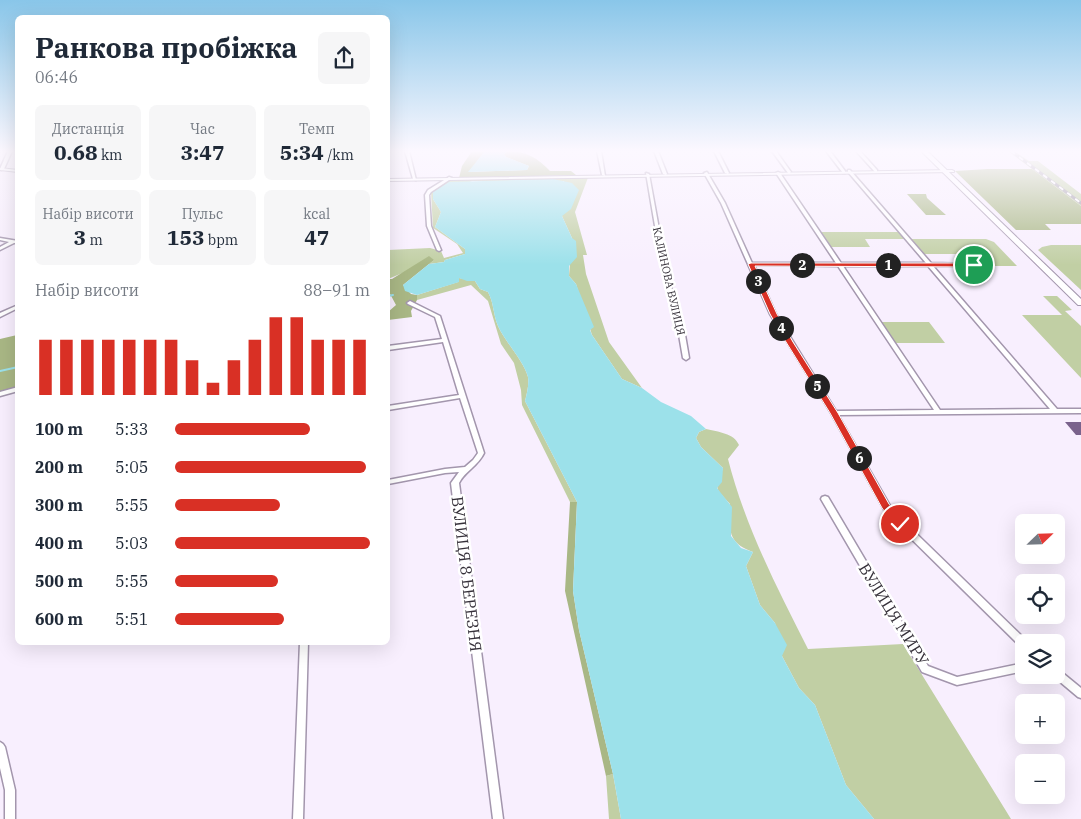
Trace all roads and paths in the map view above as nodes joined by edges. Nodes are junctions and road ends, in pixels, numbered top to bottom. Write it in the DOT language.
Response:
graph roads {
  1 [pos="432,189"];
  2 [pos="650,189"];
  3 [pos="715,189"];
  4 [pos="789,189"];
  5 [pos="863,189"];
  6 [pos="963,189"];
  7 [pos="965,189"];
  8 [pos="0,239"];
  9 [pos="15,242"];
  10 [pos="0,248"];
  11 [pos="439,250"];
  12 [pos="751,264"];
  13 [pos="839,265"];
  14 [pos="930,265"];
  15 [pos="974,265"];
  16 [pos="1081,295"];
  17 [pos="410,303"];
  18 [pos="1081,303"];
  19 [pos="15,308"];
  20 [pos="0,315"];
  21 [pos="444,340"];
  22 [pos="390,348"];
  23 [pos="686,358"];
  24 [pos="15,390"];
  25 [pos="0,394"];
  26 [pos="462,396"];
  27 [pos="390,408"];
  28 [pos="1081,410"];
  29 [pos="1055,411"];
  30 [pos="938,412"];
  31 [pos="834,413"];
  32 [pos="468,469"];
  33 [pos="390,482"];
  34 [pos="825,499"];
  35 [pos="1015,635"];
  36 [pos="304,645"];
  37 [pos="1015,669"];
  38 [pos="1065,681"];
  39 [pos="1081,694"];
  40 [pos="0,747"];
  41 [pos="10,819"];
  42 [pos="298,819"];
  43 [pos="498,819"];
  1 -- 11 [label="street"];
  2 -- 23 [label="street, КАЛИНОВА ВУЛИЦЯ"];
  3 -- 12 [label="street"];
  4 -- 13 [label="street"];
  5 -- 14 [label="street"];
  6 -- 18 [label="main road"];
  7 -- 16 [label="main road"];
  8 -- 9 [label="street"];
  9 -- 10 [label="street"];
  12 -- 13 [label="street"];
  12 -- 31 [label="street"];
  13 -- 14 [label="street"];
  13 -- 30 [label="street"];
  14 -- 15 [label="street"];
  14 -- 29 [label="street"];
  17 -- 21 [label="street, ВУЛИЦЯ 8 БЕРЕЗНЯ"];
  19 -- 20 [label="street"];
  21 -- 22 [label="street"];
  21 -- 26 [label="street, ВУЛИЦЯ 8 БЕРЕЗНЯ"];
  24 -- 25 [label="street"];
  26 -- 27 [label="street"];
  26 -- 32 [label="street, ВУЛИЦЯ 8 БЕРЕЗНЯ"];
  28 -- 29 [label="street"];
  29 -- 30 [label="street"];
  30 -- 31 [label="street"];
  31 -- 35 [label="street"];
  32 -- 33 [label="street"];
  32 -- 43 [label="street, ВУЛИЦЯ 8 БЕРЕЗНЯ"];
  34 -- 37 [label="street, ВУЛИЦЯ МИРУ"];
  36 -- 42 [label="street"];
  38 -- 39 [label="street"];
  40 -- 41 [label="street"];
}
